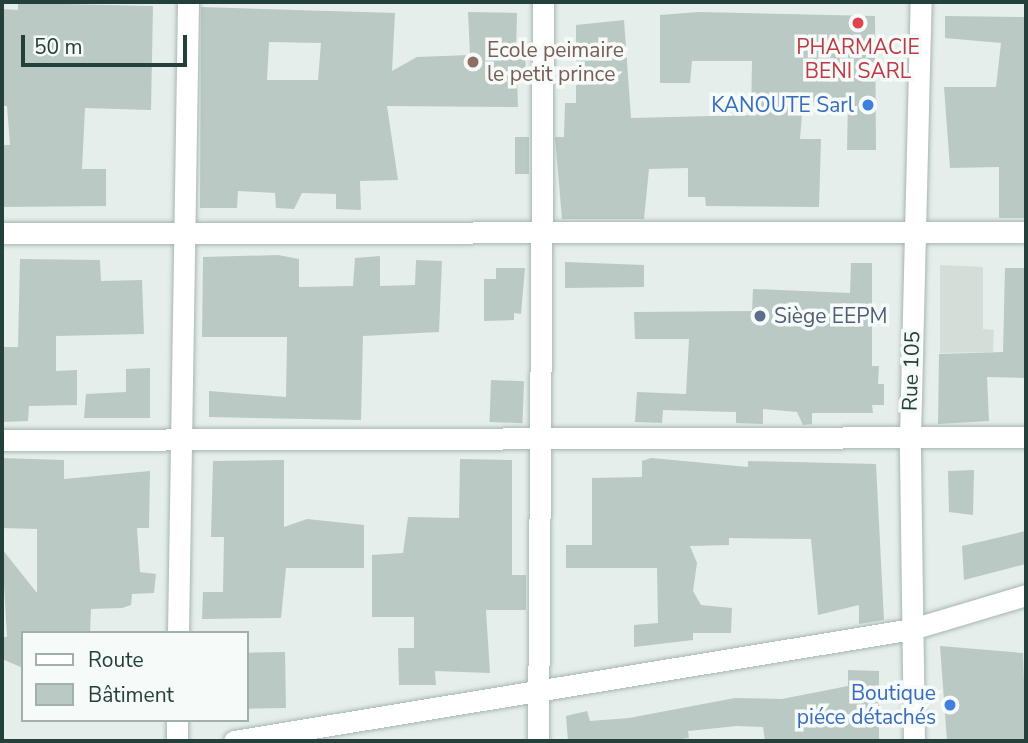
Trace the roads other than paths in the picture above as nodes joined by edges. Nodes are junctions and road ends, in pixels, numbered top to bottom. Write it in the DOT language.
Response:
graph roads {
  1 [pos="188,2"];
  2 [pos="543,2"];
  3 [pos="921,2"];
  4 [pos="541,232"];
  5 [pos="915,232"];
  6 [pos="1026,232"];
  7 [pos="2,233"];
  8 [pos="183,233"];
  9 [pos="910,437"];
  10 [pos="1026,437"];
  11 [pos="540,438"];
  12 [pos="180,439"];
  13 [pos="2,440"];
  14 [pos="1026,595"];
  15 [pos="912,629"];
  16 [pos="178,631"];
  17 [pos="538,688"];
  18 [pos="177,722"];
  19 [pos="177,741"];
  20 [pos="233,741"];
  21 [pos="538,741"];
  22 [pos="914,741"];
  1 -- 8 [label="street"];
  2 -- 4 [label="street"];
  3 -- 5 [label="street, Rue 105"];
  4 -- 5 [label="street"];
  4 -- 8 [label="street"];
  4 -- 11 [label="street"];
  5 -- 6 [label="street"];
  5 -- 9 [label="street, Rue 105"];
  7 -- 8 [label="street"];
  8 -- 12 [label="street"];
  9 -- 10 [label="street"];
  9 -- 11 [label="street"];
  9 -- 15 [label="street, Rue 105"];
  11 -- 12 [label="street"];
  11 -- 17 [label="street"];
  12 -- 13 [label="street"];
  12 -- 16 [label="street"];
  14 -- 15 [label="street"];
  15 -- 17 [label="street"];
  15 -- 22 [label="street, Rue 105"];
  17 -- 20 [label="street"];
  17 -- 21 [label="street"];
  18 -- 19 [label="street"];
}
